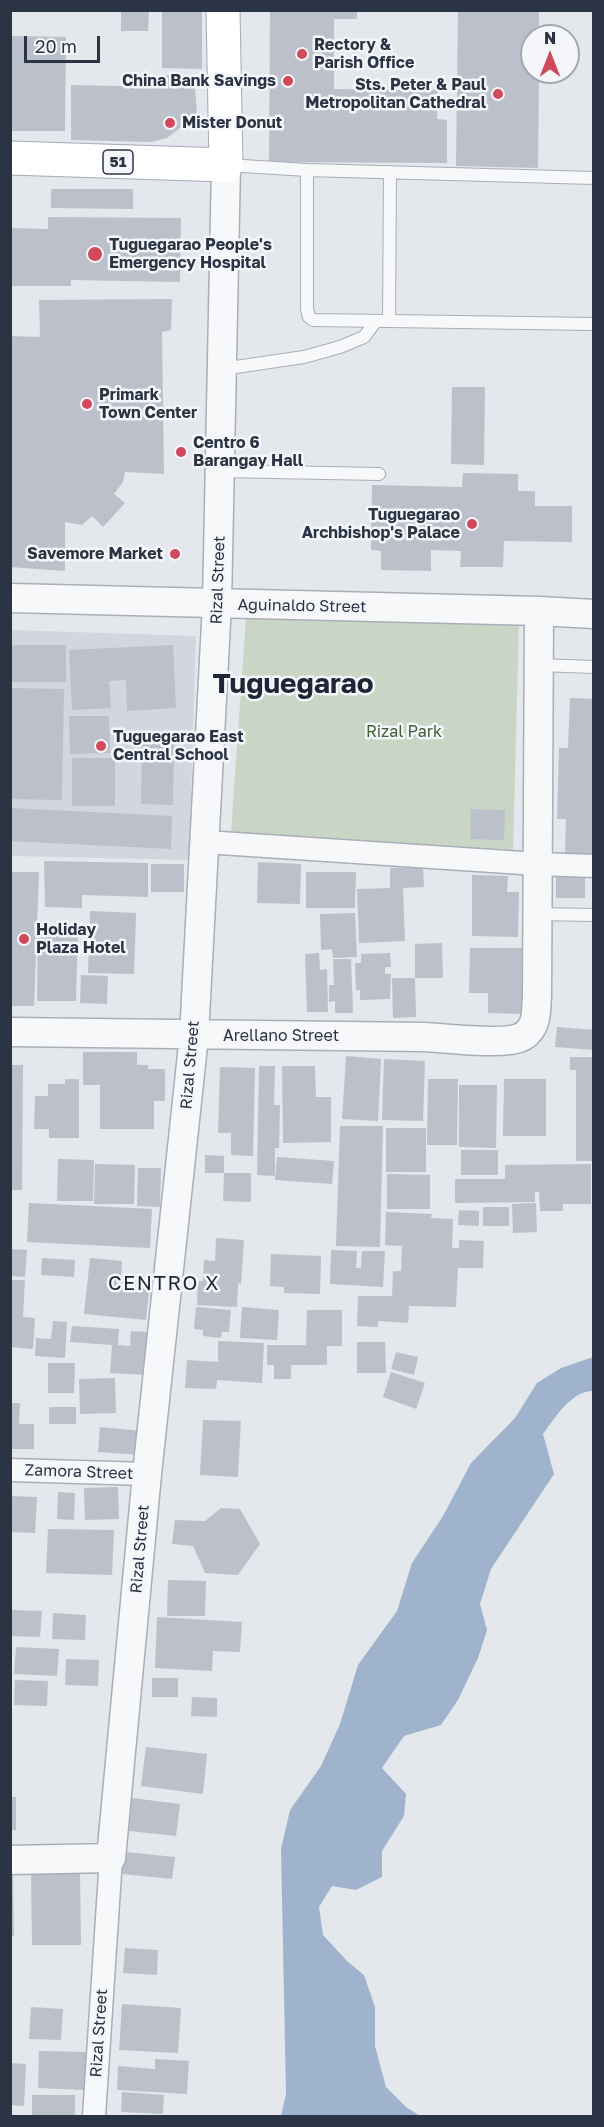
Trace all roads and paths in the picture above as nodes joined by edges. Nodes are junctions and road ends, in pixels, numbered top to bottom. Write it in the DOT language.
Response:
graph roads {
  1 [pos="223,10"];
  2 [pos="10,158"];
  3 [pos="226,165"];
  4 [pos="308,170"];
  5 [pos="390,172"];
  6 [pos="594,178"];
  7 [pos="382,321"];
  8 [pos="594,324"];
  9 [pos="222,369"];
  10 [pos="221,471"];
  11 [pos="379,474"];
  12 [pos="10,598"];
  13 [pos="217,604"];
  14 [pos="539,611"];
  15 [pos="594,614"];
  16 [pos="539,665"];
  17 [pos="594,667"];
  18 [pos="205,842"];
  19 [pos="538,864"];
  20 [pos="594,866"];
  21 [pos="537,914"];
  22 [pos="594,915"];
  23 [pos="10,1032"];
  24 [pos="194,1036"];
  25 [pos="10,1470"];
  26 [pos="147,1474"];
  27 [pos="111,1858"];
  28 [pos="10,1860"];
  29 [pos="94,2116"];
  1 -- 3 [label="main road, Rizal Street"];
  2 -- 3 [label="main road, 51"];
  3 -- 4 [label="lane"];
  3 -- 9 [label="street, Rizal Street"];
  4 -- 5 [label="lane"];
  4 -- 7 [label="lane"];
  5 -- 6 [label="lane"];
  5 -- 7 [label="lane"];
  7 -- 8 [label="lane"];
  7 -- 9 [label="lane"];
  9 -- 10 [label="street, Rizal Street"];
  10 -- 11 [label="lane"];
  10 -- 13 [label="street, Rizal Street"];
  12 -- 13 [label="street, Aguinaldo Street"];
  13 -- 14 [label="street, Aguinaldo Street"];
  13 -- 18 [label="street, Rizal Street"];
  14 -- 15 [label="street, Aguinaldo Street"];
  14 -- 16 [label="street"];
  16 -- 17 [label="lane"];
  16 -- 19 [label="street"];
  18 -- 19 [label="street"];
  18 -- 24 [label="street, Rizal Street"];
  19 -- 20 [label="street"];
  19 -- 21 [label="street"];
  21 -- 22 [label="lane"];
  21 -- 24 [label="street, Arellano Street"];
  23 -- 24 [label="street, Arellano Street"];
  24 -- 26 [label="street, Rizal Street"];
  25 -- 26 [label="street, Zamora Street"];
  26 -- 27 [label="street, Rizal Street"];
  27 -- 28 [label="street"];
  27 -- 29 [label="street, Rizal Street"];
}
